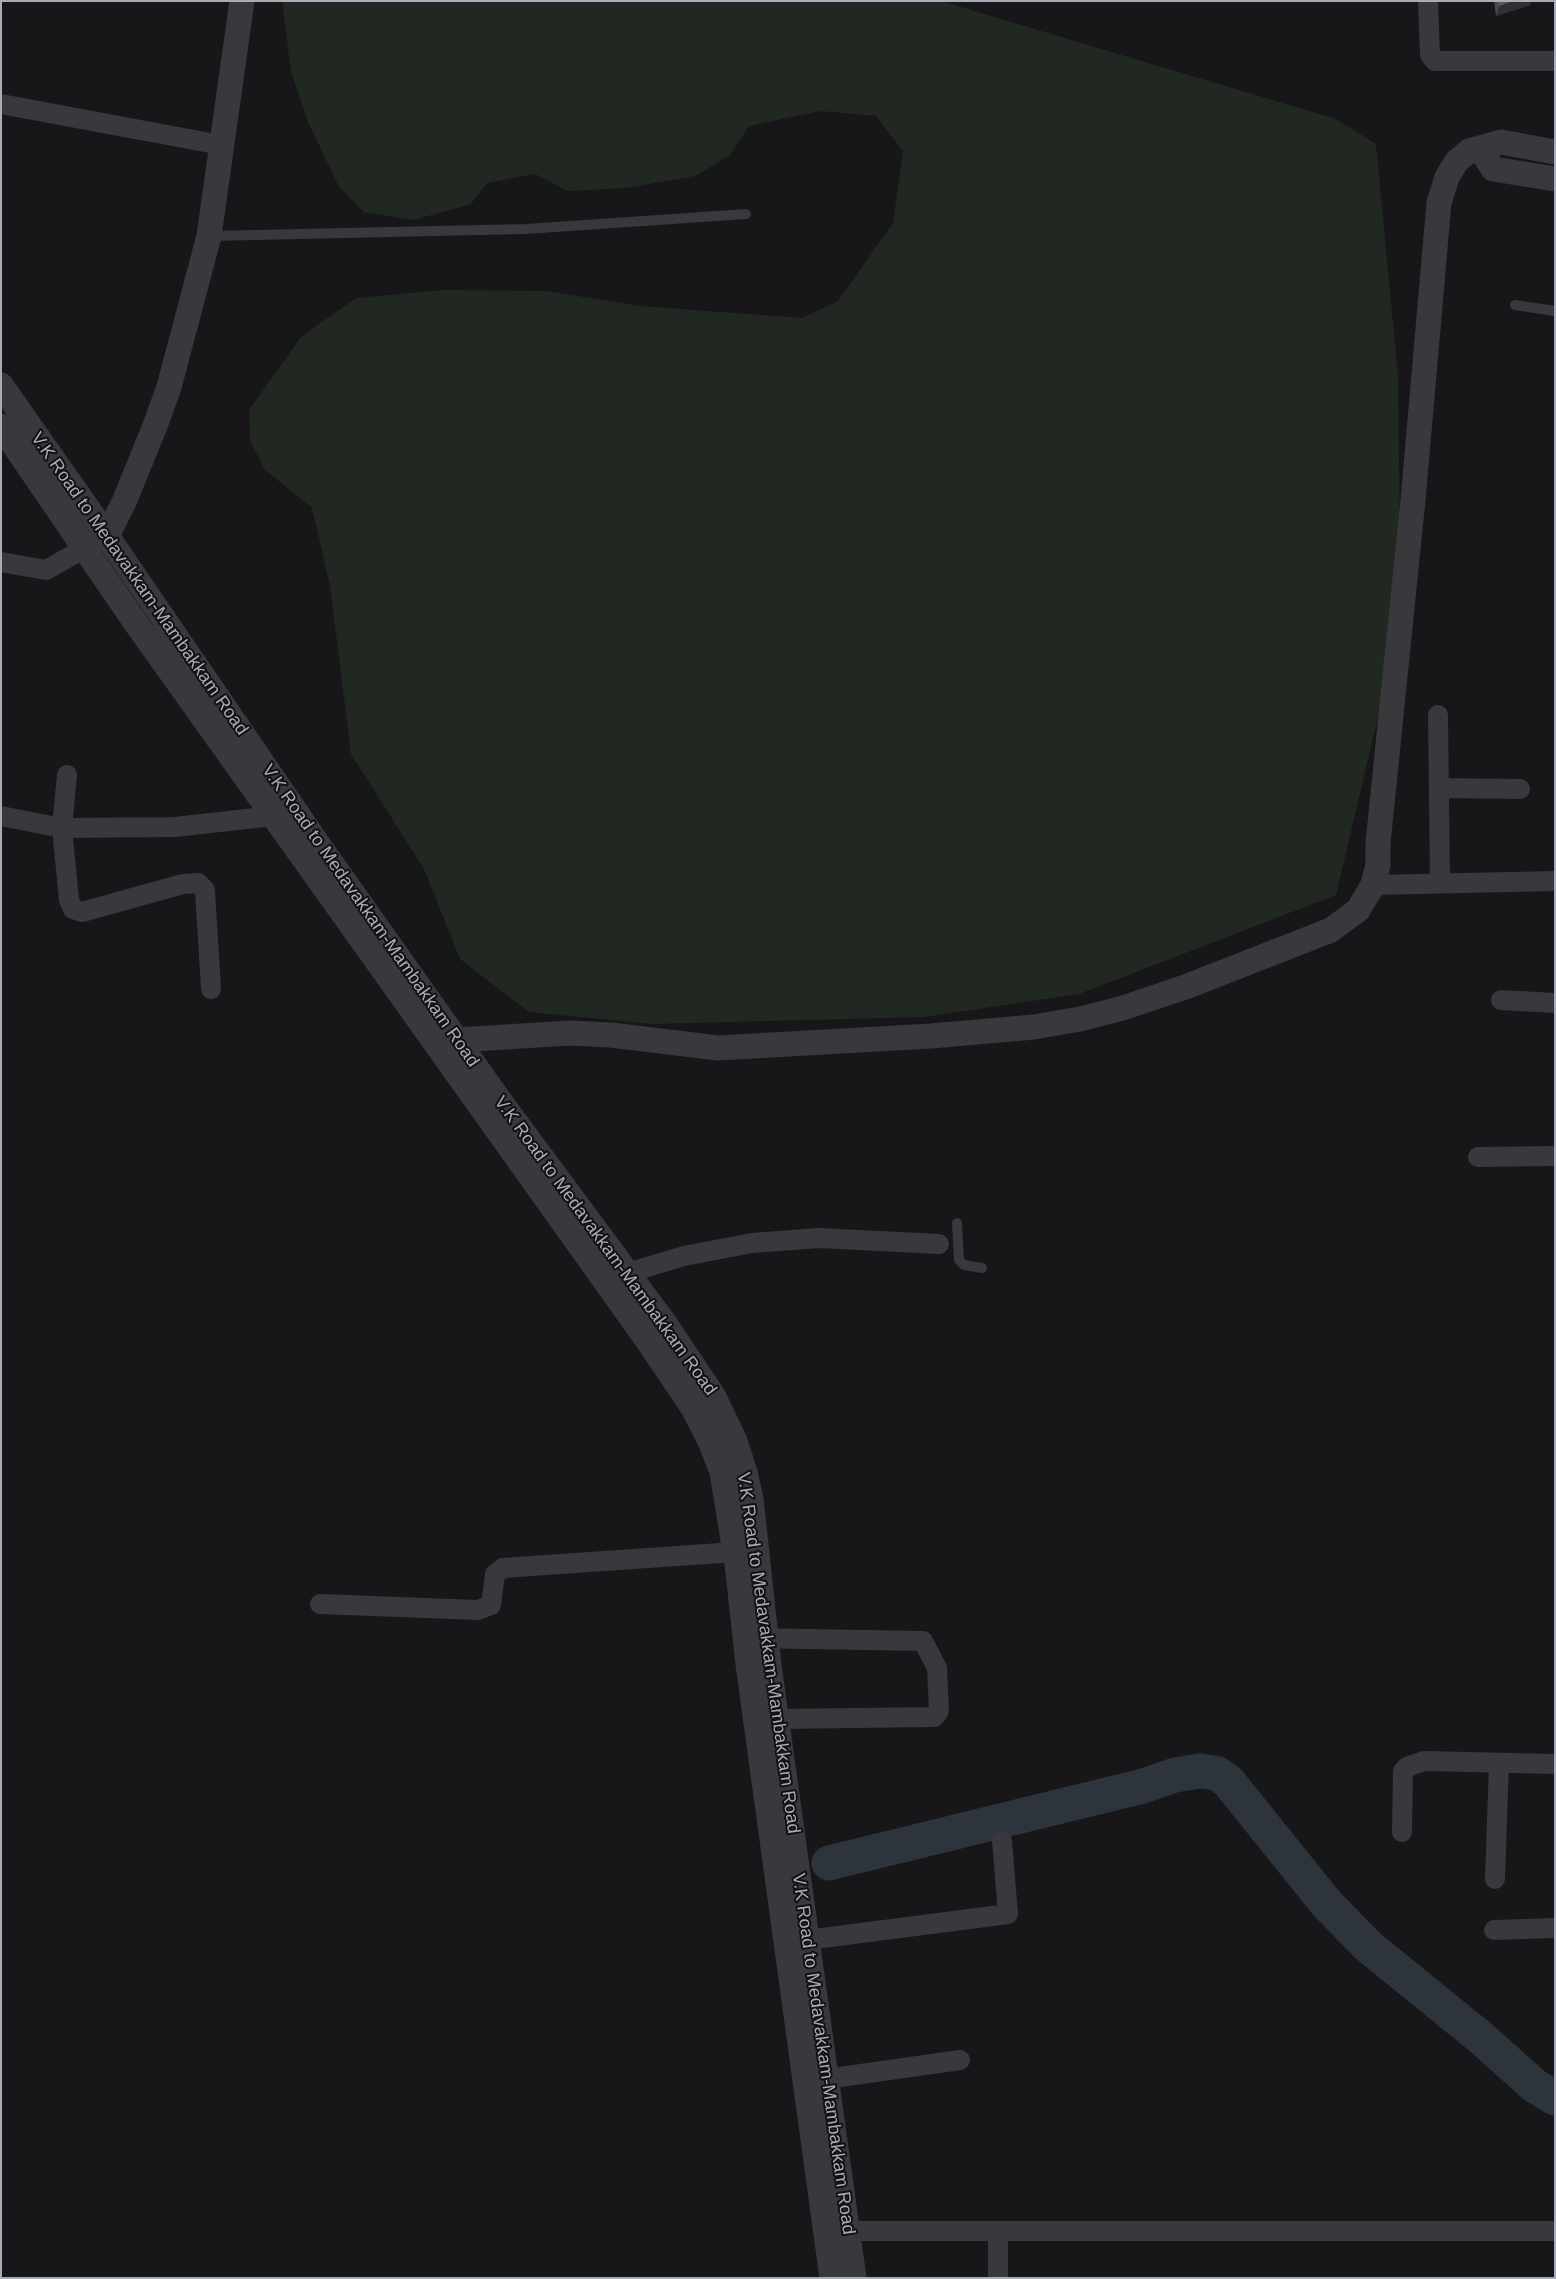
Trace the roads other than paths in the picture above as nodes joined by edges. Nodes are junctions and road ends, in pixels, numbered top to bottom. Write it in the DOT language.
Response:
graph roads {
  1 [pos="242,1"];
  2 [pos="1428,1"];
  3 [pos="1555,62"];
  4 [pos="1,104"];
  5 [pos="222,145"];
  6 [pos="1480,149"];
  7 [pos="1555,152"];
  8 [pos="1555,179"];
  9 [pos="746,214"];
  10 [pos="209,236"];
  11 [pos="1515,305"];
  12 [pos="1555,311"];
  13 [pos="1,386"];
  14 [pos="1,426"];
  15 [pos="107,536"];
  16 [pos="86,548"];
  17 [pos="1,562"];
  18 [pos="1438,715"];
  19 [pos="67,775"];
  20 [pos="1439,788"];
  21 [pos="1520,789"];
  22 [pos="1,816"];
  23 [pos="273,816"];
  24 [pos="62,828"];
  25 [pos="1555,881"];
  26 [pos="1440,883"];
  27 [pos="1373,885"];
  28 [pos="211,989"];
  29 [pos="1501,1000"];
  30 [pos="1555,1003"];
  31 [pos="448,1045"];
  32 [pos="1555,1156"];
  33 [pos="1478,1157"];
  34 [pos="957,1223"];
  35 [pos="948,1244"];
  36 [pos="982,1268"];
  37 [pos="626,1273"];
  38 [pos="735,1552"];
  39 [pos="320,1604"];
  40 [pos="756,1638"];
  41 [pos="777,1719"];
  42 [pos="1499,1763"];
  43 [pos="1555,1764"];
  44 [pos="1402,1832"];
  45 [pos="1002,1841"];
  46 [pos="1494,1879"];
  47 [pos="1555,1928"];
  48 [pos="1494,1930"];
  49 [pos="807,1940"];
  50 [pos="960,2060"];
  51 [pos="826,2079"];
  52 [pos="836,2231"];
  53 [pos="998,2231"];
  54 [pos="1555,2231"];
  55 [pos="832,2278"];
  56 [pos="854,2278"];
  57 [pos="998,2278"];
  1 -- 5 [label="street"];
  2 -- 3 [label="street"];
  4 -- 5 [label="street"];
  5 -- 10 [label="street"];
  6 -- 7 [label="street"];
  6 -- 8 [label="street"];
  6 -- 27 [label="street"];
  9 -- 10 [label="lane"];
  10 -- 15 [label="street"];
  11 -- 12 [label="lane"];
  13 -- 15 [label="street, V.K Road to Medavakkam-Mambakkam Road"];
  14 -- 16 [label="street, V.K Road to Medavakkam-Mambakkam Road"];
  15 -- 16 [label="street"];
  15 -- 31 [label="street, V.K Road to Medavakkam-Mambakkam Road"];
  16 -- 17 [label="street"];
  16 -- 23 [label="street, V.K Road to Medavakkam-Mambakkam Road"];
  18 -- 20 [label="street"];
  19 -- 24 [label="street"];
  20 -- 21 [label="street"];
  20 -- 26 [label="street"];
  22 -- 24 [label="street"];
  23 -- 24 [label="street"];
  23 -- 31 [label="street, V.K Road to Medavakkam-Mambakkam Road"];
  24 -- 28 [label="street"];
  25 -- 26 [label="street"];
  26 -- 27 [label="street"];
  27 -- 31 [label="street"];
  29 -- 30 [label="street"];
  31 -- 37 [label="street, V.K Road to Medavakkam-Mambakkam Road"];
  31 -- 38 [label="street, V.K Road to Medavakkam-Mambakkam Road"];
  32 -- 33 [label="street"];
  34 -- 35 [label="lane"];
  35 -- 36 [label="lane"];
  35 -- 37 [label="street"];
  37 -- 40 [label="street, V.K Road to Medavakkam-Mambakkam Road"];
  38 -- 39 [label="street"];
  38 -- 40 [label="street, V.K Road to Medavakkam-Mambakkam Road"];
  40 -- 41 [label="street, V.K Road to Medavakkam-Mambakkam Road"];
  40 -- 41 [label="street"];
  40 -- 52 [label="street, V.K Road to Medavakkam-Mambakkam Road"];
  41 -- 49 [label="street, V.K Road to Medavakkam-Mambakkam Road"];
  42 -- 43 [label="street"];
  42 -- 44 [label="street"];
  42 -- 46 [label="street"];
  45 -- 49 [label="street"];
  47 -- 48 [label="street"];
  49 -- 51 [label="street, V.K Road to Medavakkam-Mambakkam Road"];
  50 -- 51 [label="street"];
  51 -- 52 [label="street, V.K Road to Medavakkam-Mambakkam Road"];
  52 -- 53 [label="street"];
  52 -- 55 [label="street, V.K Road to Medavakkam-Mambakkam Road"];
  52 -- 56 [label="street, V.K Road to Medavakkam-Mambakkam Road"];
  53 -- 54 [label="street"];
  53 -- 57 [label="street"];
}
